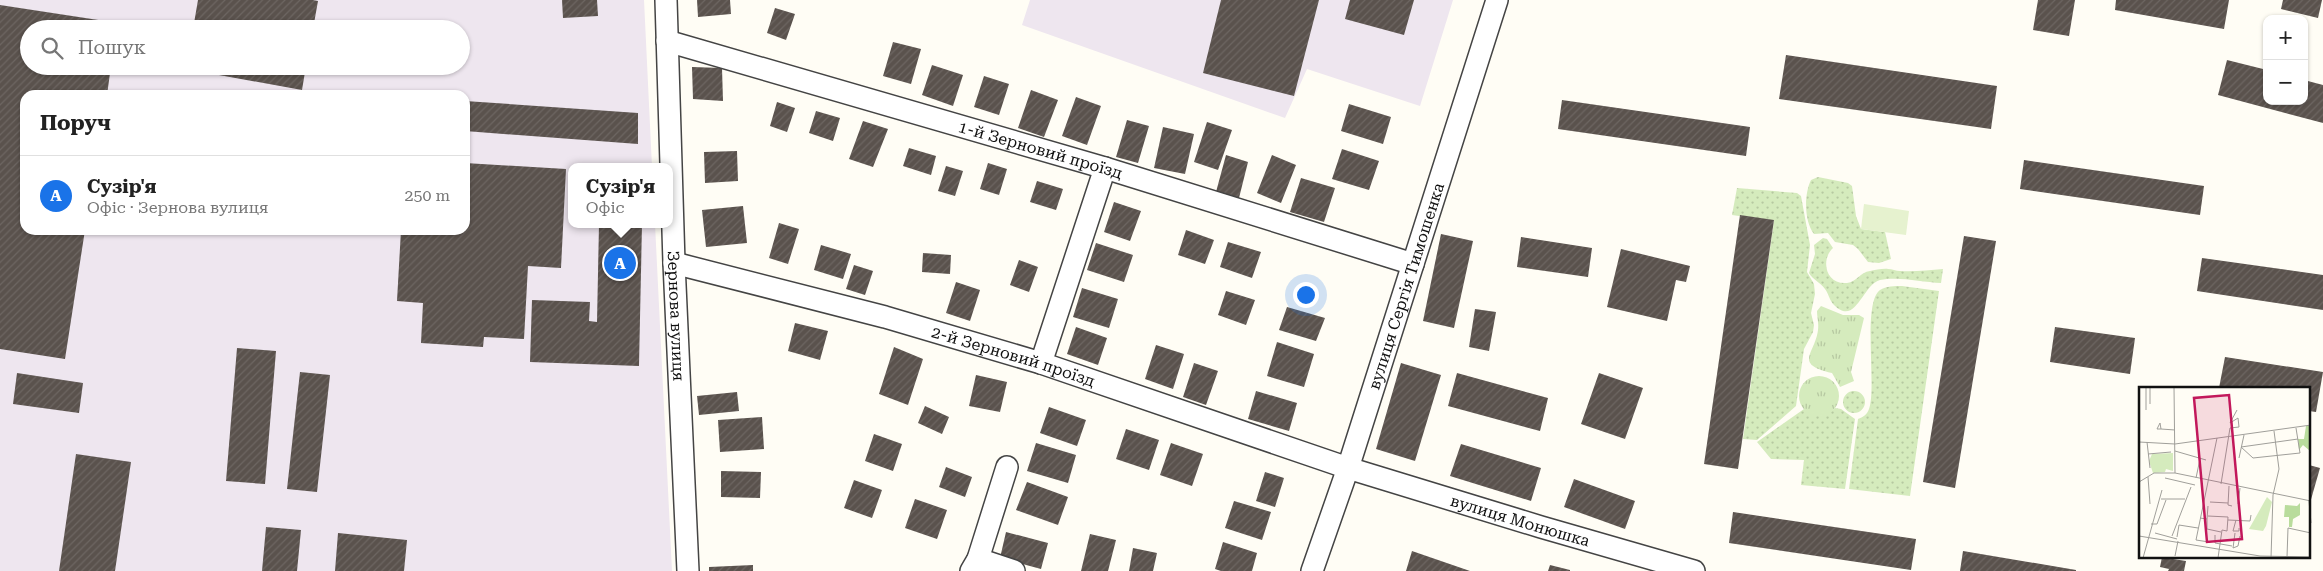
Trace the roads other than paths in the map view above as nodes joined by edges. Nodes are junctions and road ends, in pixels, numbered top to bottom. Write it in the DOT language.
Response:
graph roads {
  1 [pos="666,0"];
  2 [pos="1497,0"];
  3 [pos="667,41"];
  4 [pos="671,163"];
  5 [pos="1105,168"];
  6 [pos="673,228"];
  7 [pos="674,264"];
  8 [pos="1413,264"];
  9 [pos="1041,364"];
  10 [pos="1007,467"];
  11 [pos="1348,468"];
  12 [pos="974,565"];
  13 [pos="688,571"];
  14 [pos="1014,571"];
  15 [pos="1312,571"];
  16 [pos="1694,571"];
  1 -- 3 [label="street, Зернова вулиця"];
  2 -- 8 [label="street, вулиця Сергія Тимошенка"];
  3 -- 4 [label="street, Зернова вулиця"];
  3 -- 5 [label="street, 1-й Зерновий проїзд"];
  5 -- 8 [label="street, 1-й Зерновий проїзд"];
  5 -- 9 [label="street"];
  6 -- 7 [label="street, Зернова вулиця"];
  7 -- 9 [label="street, 2-й Зерновий проїзд"];
  7 -- 13 [label="street, Зернова вулиця"];
  8 -- 11 [label="street, вулиця Сергія Тимошенка"];
  9 -- 11 [label="street, 2-й Зерновий проїзд"];
  10 -- 12 [label="street"];
  11 -- 15 [label="street, вулиця Сергія Тимошенка"];
  11 -- 16 [label="street, вулиця Монюшка"];
  12 -- 14 [label="street"];
}
